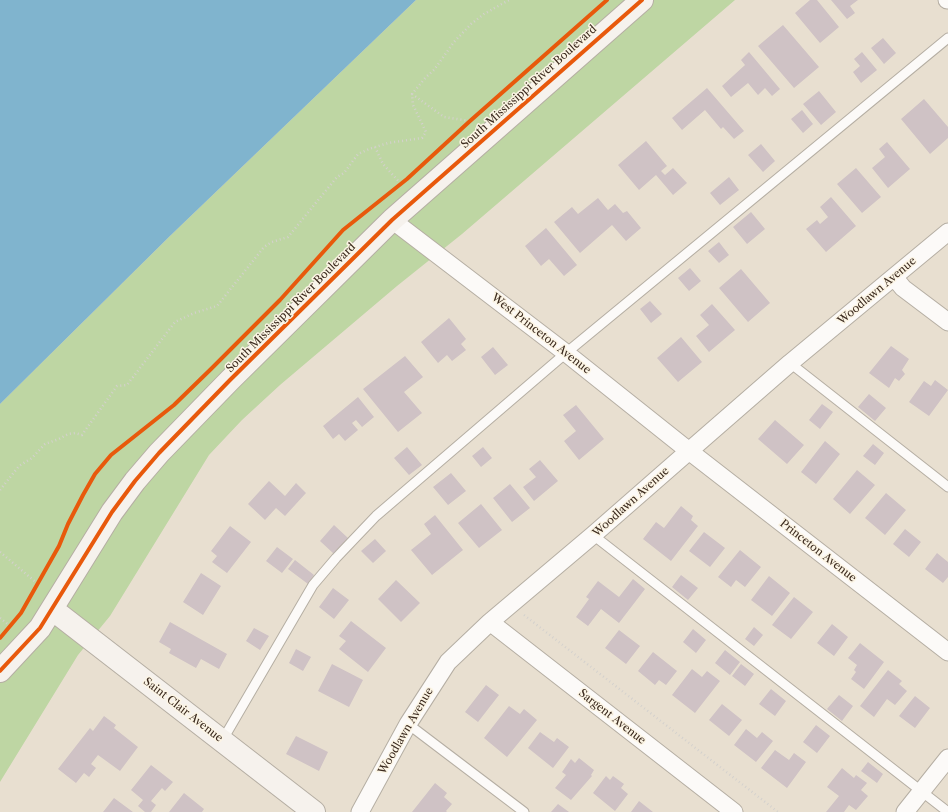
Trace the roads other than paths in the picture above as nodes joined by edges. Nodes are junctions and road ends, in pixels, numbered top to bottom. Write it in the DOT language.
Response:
graph roads {
  1 [pos="642,0"];
  2 [pos="948,38"];
  3 [pos="392,220"];
  4 [pos="948,232"];
  5 [pos="894,277"];
  6 [pos="948,322"];
  7 [pos="566,353"];
  8 [pos="790,363"];
  9 [pos="689,451"];
  10 [pos="948,487"];
  11 [pos="594,535"];
  12 [pos="52,609"];
  13 [pos="490,622"];
  14 [pos="948,652"];
  15 [pos="0,671"];
  16 [pos="408,724"];
  17 [pos="222,741"];
  18 [pos="948,758"];
  19 [pos="922,792"];
  20 [pos="314,812"];
  21 [pos="360,812"];
  22 [pos="524,812"];
  23 [pos="734,812"];
  24 [pos="906,812"];
  25 [pos="948,812"];
  1 -- 3 [label="street, South Mississippi River Boulevard"];
  2 -- 7 [label="lane"];
  3 -- 7 [label="street, West Princeton Avenue"];
  3 -- 12 [label="street, South Mississippi River Boulevard"];
  4 -- 5 [label="street, Woodlawn Avenue"];
  5 -- 6 [label="street"];
  5 -- 8 [label="street, Woodlawn Avenue"];
  7 -- 9 [label="street, West Princeton Avenue"];
  7 -- 17 [label="lane"];
  8 -- 9 [label="street, Woodlawn Avenue"];
  8 -- 10 [label="lane"];
  9 -- 11 [label="street, Woodlawn Avenue"];
  9 -- 14 [label="street, Princeton Avenue"];
  11 -- 13 [label="street, Woodlawn Avenue"];
  11 -- 19 [label="lane"];
  12 -- 15 [label="street, South Mississippi River Boulevard"];
  12 -- 17 [label="street, Saint Clair Avenue"];
  13 -- 16 [label="street, Woodlawn Avenue"];
  13 -- 23 [label="street, Sargent Avenue"];
  16 -- 21 [label="street, Woodlawn Avenue"];
  16 -- 22 [label="lane"];
  17 -- 20 [label="street, Saint Clair Avenue"];
  18 -- 19 [label="street"];
  19 -- 24 [label="street"];
  19 -- 25 [label="lane"];
}
